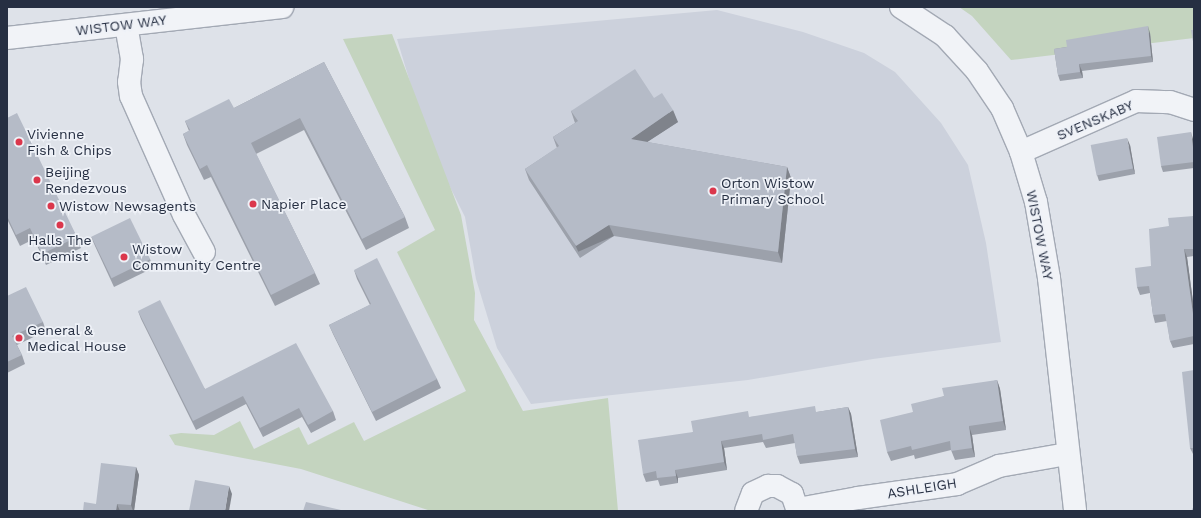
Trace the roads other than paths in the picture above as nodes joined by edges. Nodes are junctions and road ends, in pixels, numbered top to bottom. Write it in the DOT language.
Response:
graph roads {
  1 [pos="282,7"];
  2 [pos="901,7"];
  3 [pos="126,25"];
  4 [pos="7,38"];
  5 [pos="1194,110"];
  6 [pos="1021,152"];
  7 [pos="204,252"];
  8 [pos="1067,454"];
  9 [pos="798,510"];
  10 [pos="746,511"];
  11 [pos="1075,511"];
  1 -- 3 [label="street, WISTOW WAY"];
  2 -- 6 [label="street, WISTOW WAY"];
  3 -- 4 [label="street, WISTOW WAY"];
  3 -- 7 [label="street"];
  5 -- 6 [label="street, SVENSKABY"];
  6 -- 8 [label="street, WISTOW WAY"];
  8 -- 9 [label="street, ASHLEIGH"];
  8 -- 11 [label="street, WISTOW WAY"];
  9 -- 10 [label="street, ASHLEIGH"];
}
